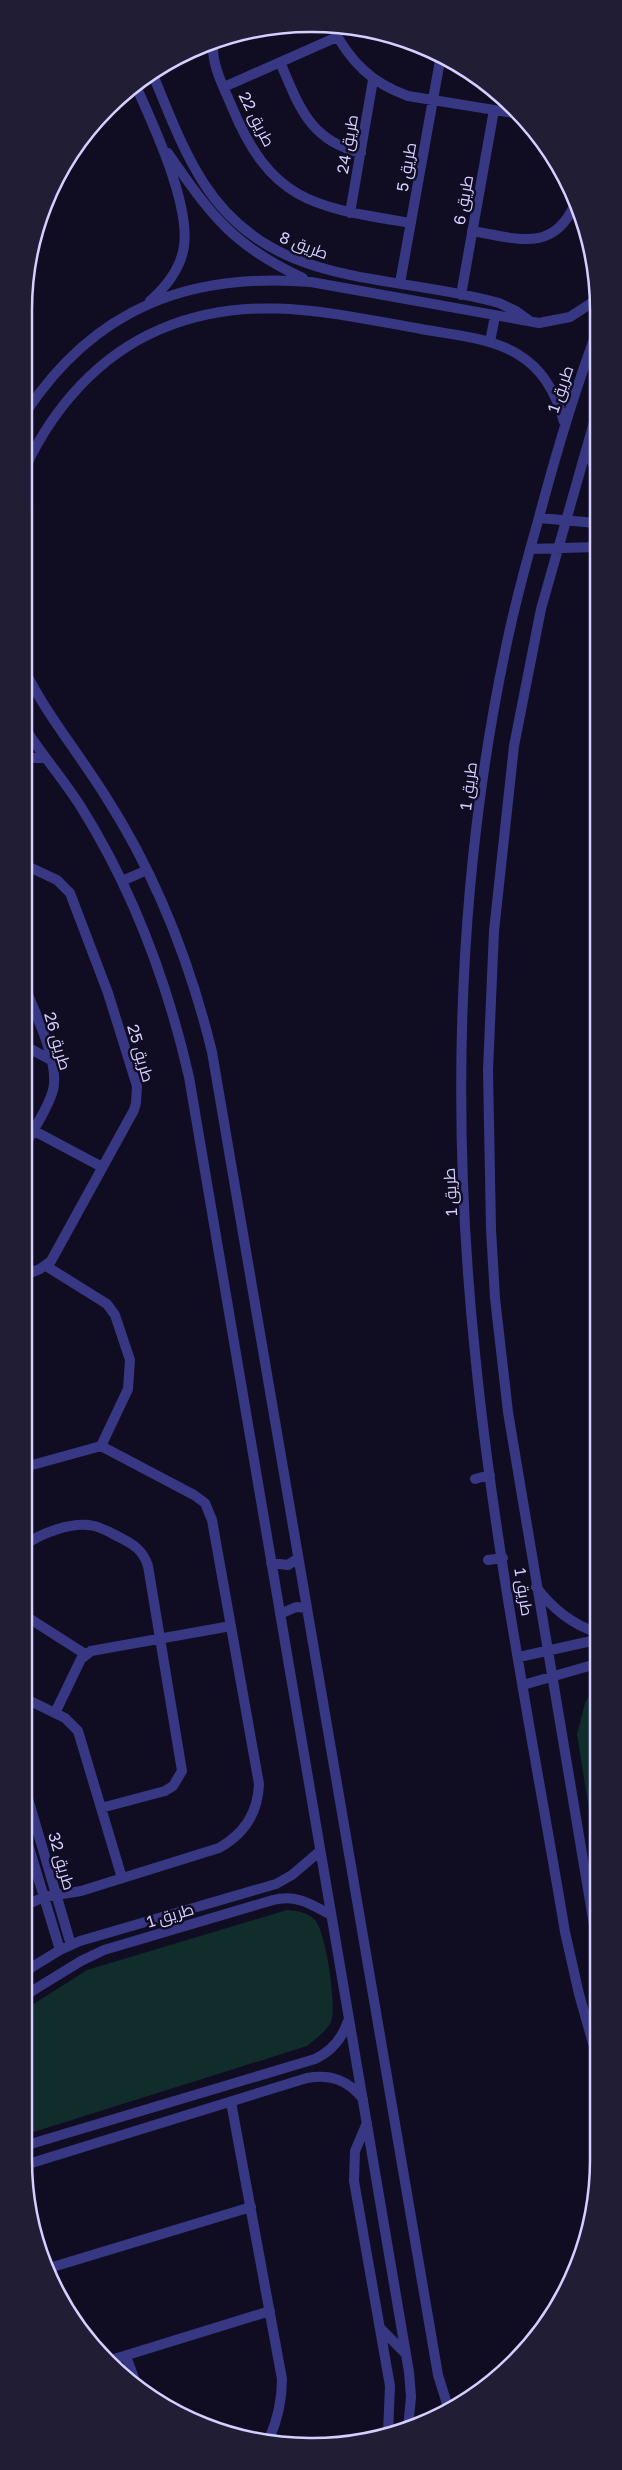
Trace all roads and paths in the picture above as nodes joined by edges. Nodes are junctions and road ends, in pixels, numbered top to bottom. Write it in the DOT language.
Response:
graph roads {
  1 [pos="332,33"];
  2 [pos="335,34"];
  3 [pos="213,50"];
  4 [pos="280,62"];
  5 [pos="439,64"];
  6 [pos="155,80"];
  7 [pos="373,80"];
  8 [pos="224,88"];
  9 [pos="139,92"];
  10 [pos="433,100"];
  11 [pos="494,110"];
  12 [pos="506,112"];
  13 [pos="163,146"];
  14 [pos="361,153"];
  15 [pos="571,211"];
  16 [pos="350,213"];
  17 [pos="411,223"];
  18 [pos="472,231"];
  19 [pos="311,282"];
  20 [pos="400,283"];
  21 [pos="461,295"];
  22 [pos="146,304"];
  23 [pos="590,304"];
  24 [pos="495,316"];
  25 [pos="531,322"];
  26 [pos="490,342"];
  27 [pos="590,350"];
  28 [pos="32,404"];
  29 [pos="564,422"];
  30 [pos="590,436"];
  31 [pos="588,442"];
  32 [pos="590,450"];
  33 [pos="32,453"];
  34 [pos="539,518"];
  35 [pos="566,520"];
  36 [pos="590,522"];
  37 [pos="590,547"];
  38 [pos="530,549"];
  39 [pos="557,549"];
  40 [pos="32,683"];
  41 [pos="32,738"];
  42 [pos="32,758"];
  43 [pos="46,758"];
  44 [pos="32,868"];
  45 [pos="147,870"];
  46 [pos="122,880"];
  47 [pos="32,1007"];
  48 [pos="32,1050"];
  49 [pos="51,1060"];
  50 [pos="32,1123"];
  51 [pos="32,1130"];
  52 [pos="102,1167"];
  53 [pos="46,1266"];
  54 [pos="32,1271"];
  55 [pos="101,1446"];
  56 [pos="32,1466"];
  57 [pos="490,1475"];
  58 [pos="475,1478"];
  59 [pos="32,1540"];
  60 [pos="503,1558"];
  61 [pos="298,1559"];
  62 [pos="488,1560"];
  63 [pos="271,1563"];
  64 [pos="535,1585"];
  65 [pos="307,1608"];
  66 [pos="280,1614"];
  67 [pos="32,1621"];
  68 [pos="231,1626"];
  69 [pos="590,1630"];
  70 [pos="161,1639"];
  71 [pos="590,1641"];
  72 [pos="547,1651"];
  73 [pos="85,1654"];
  74 [pos="519,1657"];
  75 [pos="590,1666"];
  76 [pos="551,1677"];
  77 [pos="523,1685"];
  78 [pos="32,1702"];
  79 [pos="55,1713"];
  80 [pos="101,1808"];
  81 [pos="32,1812"];
  82 [pos="320,1851"];
  83 [pos="32,1857"];
  84 [pos="122,1878"];
  85 [pos="57,1895"];
  86 [pos="44,1897"];
  87 [pos="32,1902"];
  88 [pos="590,1902"];
  89 [pos="331,1915"];
  90 [pos="71,1945"];
  91 [pos="60,1950"];
  92 [pos="32,1967"];
  93 [pos="32,1991"];
  94 [pos="349,2020"];
  95 [pos="590,2032"];
  96 [pos="363,2100"];
  97 [pos="231,2102"];
  98 [pos="367,2122"];
  99 [pos="32,2144"];
  100 [pos="32,2163"];
  101 [pos="251,2207"];
  102 [pos="54,2267"];
  103 [pos="270,2311"];
  104 [pos="381,2329"];
  105 [pos="405,2353"];
  106 [pos="126,2356"];
  107 [pos="117,2358"];
  108 [pos="132,2372"];
  109 [pos="446,2402"];
  110 [pos="409,2420"];
  111 [pos="388,2427"];
  112 [pos="271,2434"];
  1 -- 4 [label="street"];
  2 -- 7 [label="street"];
  3 -- 8 [label="street, طريق 22"];
  4 -- 8 [label="street"];
  4 -- 14 [label="street"];
  5 -- 10 [label="street, طريق 5"];
  6 -- 20 [label="street, طريق 8"];
  7 -- 10 [label="street"];
  7 -- 14 [label="street, طريق 24"];
  8 -- 16 [label="street, طريق 22"];
  9 -- 13 [label="street"];
  10 -- 11 [label="street"];
  10 -- 17 [label="street, طريق 5"];
  11 -- 12 [label="street"];
  11 -- 18 [label="street, طريق 6"];
  13 -- 19 [label="street"];
  13 -- 22 [label="street"];
  14 -- 16 [label="street, طريق 24"];
  15 -- 18 [label="street"];
  16 -- 17 [label="street, طريق 22"];
  17 -- 20 [label="street, طريق 5"];
  18 -- 21 [label="street, طريق 6"];
  19 -- 22 [label="street"];
  19 -- 24 [label="street"];
  20 -- 21 [label="street, طريق 8"];
  21 -- 25 [label="street, طريق 8"];
  22 -- 28 [label="street"];
  23 -- 25 [label="street"];
  24 -- 25 [label="street"];
  24 -- 26 [label="street"];
  26 -- 29 [label="street"];
  26 -- 33 [label="street"];
  27 -- 29 [label="street, طريق 1"];
  29 -- 34 [label="street, طريق 1"];
  30 -- 31 [label="street, طريق 1"];
  31 -- 32 [label="street"];
  31 -- 35 [label="street, طريق 1"];
  34 -- 35 [label="street"];
  34 -- 38 [label="street, طريق 1"];
  35 -- 36 [label="street"];
  35 -- 39 [label="street, طريق 1"];
  37 -- 39 [label="street"];
  38 -- 39 [label="street"];
  38 -- 57 [label="street, طريق 1"];
  39 -- 64 [label="street, طريق 1"];
  40 -- 45 [label="street"];
  41 -- 43 [label="street"];
  42 -- 43 [label="street"];
  43 -- 46 [label="street"];
  44 -- 52 [label="street, طريق 25"];
  45 -- 46 [label="street"];
  45 -- 61 [label="street"];
  46 -- 63 [label="street"];
  47 -- 49 [label="street, طريق 26"];
  48 -- 49 [label="street"];
  49 -- 50 [label="street, طريق 26"];
  51 -- 52 [label="street"];
  52 -- 53 [label="street, طريق 25"];
  53 -- 54 [label="street"];
  53 -- 55 [label="street"];
  55 -- 56 [label="street"];
  55 -- 68 [label="street"];
  57 -- 58 [label="street"];
  57 -- 60 [label="street, طريق 1"];
  59 -- 70 [label="street"];
  60 -- 62 [label="street"];
  60 -- 74 [label="street, طريق 1"];
  61 -- 63 [label="street"];
  61 -- 65 [label="street"];
  63 -- 66 [label="street"];
  64 -- 69 [label="street"];
  64 -- 72 [label="street, طريق 1"];
  65 -- 66 [label="street"];
  65 -- 109 [label="street"];
  66 -- 82 [label="street"];
  67 -- 73 [label="street"];
  68 -- 70 [label="street"];
  68 -- 84 [label="street"];
  70 -- 73 [label="street"];
  70 -- 80 [label="street"];
  71 -- 72 [label="street"];
  72 -- 74 [label="street"];
  72 -- 76 [label="street, طريق 1"];
  73 -- 79 [label="street"];
  74 -- 77 [label="street, طريق 1"];
  75 -- 76 [label="street"];
  76 -- 77 [label="street"];
  76 -- 88 [label="street, طريق 1"];
  77 -- 95 [label="street, طريق 1"];
  78 -- 79 [label="street"];
  79 -- 80 [label="street"];
  80 -- 84 [label="street"];
  81 -- 85 [label="street, طريق 32"];
  82 -- 89 [label="street"];
  82 -- 90 [label="street, طريق 1"];
  83 -- 86 [label="street, طريق 32"];
  84 -- 85 [label="street"];
  85 -- 86 [label="street"];
  85 -- 90 [label="street, طريق 32"];
  86 -- 87 [label="street"];
  86 -- 91 [label="street, طريق 32"];
  89 -- 93 [label="street, طريق 1"];
  89 -- 94 [label="street"];
  90 -- 91 [label="street, طريق 1"];
  91 -- 92 [label="street, طريق 1"];
  94 -- 96 [label="street"];
  94 -- 99 [label="street"];
  96 -- 97 [label="street"];
  96 -- 98 [label="street"];
  97 -- 100 [label="street"];
  97 -- 101 [label="street"];
  98 -- 104 [label="street"];
  98 -- 105 [label="street"];
  101 -- 102 [label="street"];
  101 -- 103 [label="street"];
  103 -- 106 [label="street"];
  103 -- 112 [label="street"];
  104 -- 105 [label="street"];
  104 -- 111 [label="street"];
  105 -- 110 [label="street"];
  106 -- 107 [label="street"];
  106 -- 108 [label="street"];
}
